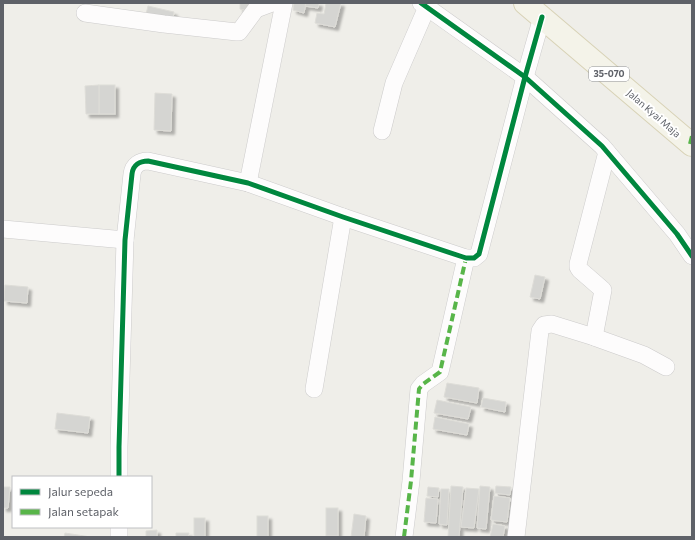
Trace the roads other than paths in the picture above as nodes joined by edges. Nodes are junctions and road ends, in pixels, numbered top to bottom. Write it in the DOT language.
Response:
graph roads {
  1 [pos="272,3"];
  2 [pos="284,3"];
  3 [pos="525,3"];
  4 [pos="424,5"];
  5 [pos="85,13"];
  6 [pos="542,17"];
  7 [pos="529,64"];
  8 [pos="382,131"];
  9 [pos="691,142"];
  10 [pos="607,152"];
  11 [pos="248,183"];
  12 [pos="343,217"];
  13 [pos="3,229"];
  14 [pos="125,240"];
  15 [pos="692,256"];
  16 [pos="466,258"];
  17 [pos="594,336"];
  18 [pos="666,368"];
  19 [pos="314,389"];
  20 [pos="119,476"];
  21 [pos="404,537"];
  22 [pos="516,537"];
  1 -- 5 [label="street"];
  2 -- 11 [label="street"];
  3 -- 6 [label="main road, Jalan Kyai Maja / 35-070"];
  4 -- 7 [label="street"];
  4 -- 8 [label="street"];
  6 -- 7 [label="street"];
  6 -- 9 [label="main road, Jalan Kyai Maja / 35-070"];
  7 -- 10 [label="street"];
  7 -- 16 [label="street"];
  10 -- 15 [label="street"];
  10 -- 17 [label="street"];
  11 -- 12 [label="street"];
  11 -- 14 [label="street"];
  12 -- 16 [label="street"];
  12 -- 19 [label="street"];
  13 -- 14 [label="street"];
  14 -- 20 [label="street"];
  16 -- 21 [label="street"];
  17 -- 18 [label="street"];
  17 -- 22 [label="street"];
}
